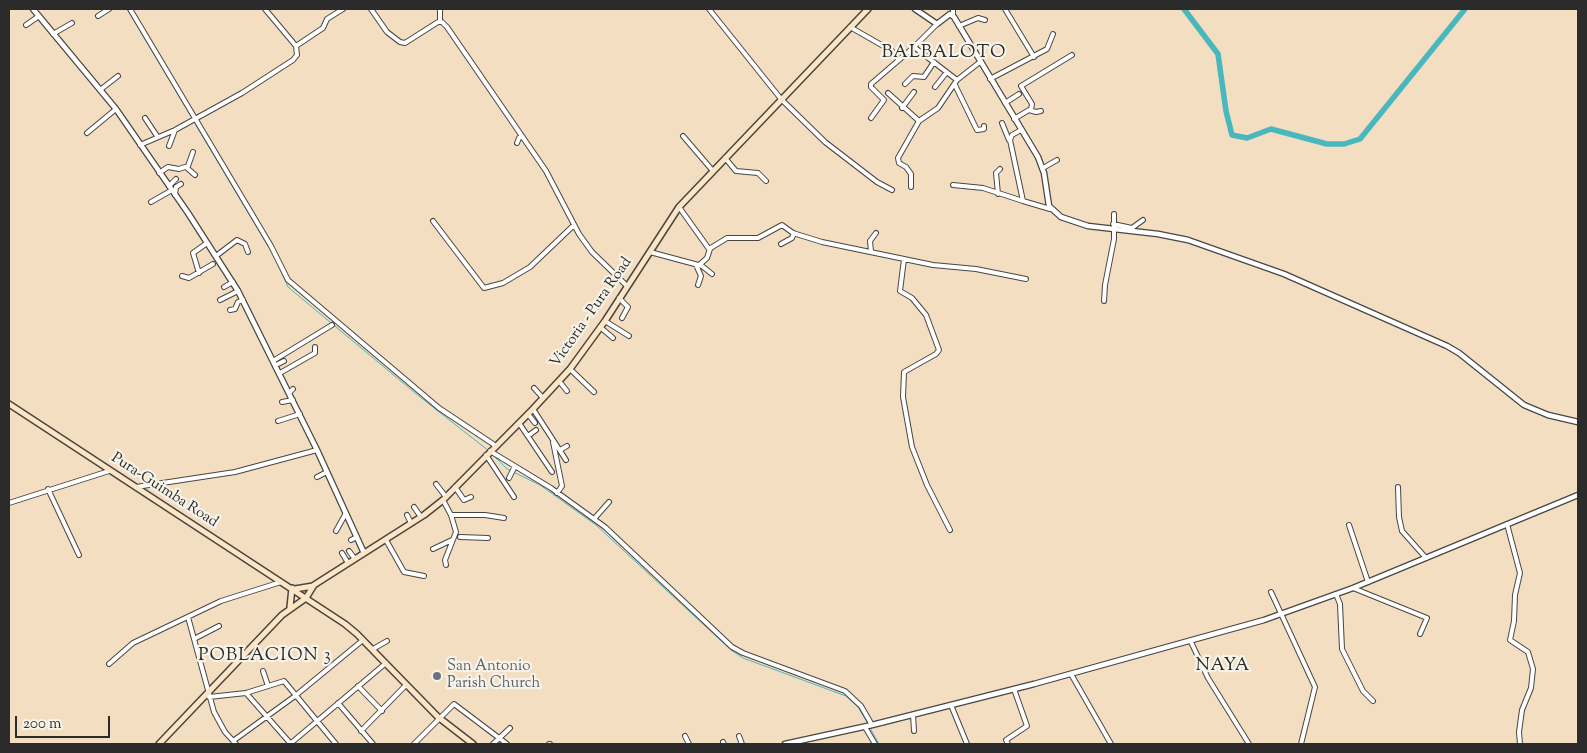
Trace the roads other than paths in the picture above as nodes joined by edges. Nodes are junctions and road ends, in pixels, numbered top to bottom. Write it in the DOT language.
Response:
graph roads {
  1 [pos="33,9"];
  2 [pos="109,9"];
  3 [pos="130,9"];
  4 [pos="265,9"];
  5 [pos="343,9"];
  6 [pos="371,9"];
  7 [pos="440,9"];
  8 [pos="709,9"];
  9 [pos="868,9"];
  10 [pos="915,9"];
  11 [pos="953,9"];
  12 [pos="959,9"];
  13 [pos="1005,9"];
  14 [pos="951,15"];
  15 [pos="39,16"];
  16 [pos="98,16"];
  17 [pos="985,20"];
  18 [pos="440,21"];
  19 [pos="72,23"];
  20 [pos="938,24"];
  21 [pos="26,25"];
  22 [pos="959,26"];
  23 [pos="850,27"];
  24 [pos="53,34"];
  25 [pos="1053,34"];
  26 [pos="296,46"];
  27 [pos="914,47"];
  28 [pos="1072,55"];
  29 [pos="1034,57"];
  30 [pos="899,60"];
  31 [pos="934,62"];
  32 [pos="980,62"];
  33 [pos="947,72"];
  34 [pos="118,76"];
  35 [pos="990,79"];
  36 [pos="956,83"];
  37 [pos="905,84"];
  38 [pos="936,87"];
  39 [pos="100,90"];
  40 [pos="914,92"];
  41 [pos="888,94"];
  42 [pos="1019,94"];
  43 [pos="781,99"];
  44 [pos="1005,103"];
  45 [pos="902,108"];
  46 [pos="116,109"];
  47 [pos="1030,110"];
  48 [pos="1041,110"];
  49 [pos="145,118"];
  50 [pos="871,118"];
  51 [pos="195,119"];
  52 [pos="1014,119"];
  53 [pos="919,121"];
  54 [pos="1002,123"];
  55 [pos="984,126"];
  56 [pos="175,130"];
  57 [pos="1021,130"];
  58 [pos="87,133"];
  59 [pos="157,136"];
  60 [pos="522,136"];
  61 [pos="683,136"];
  62 [pos="517,143"];
  63 [pos="140,145"];
  64 [pos="169,146"];
  65 [pos="1012,149"];
  66 [pos="193,152"];
  67 [pos="725,158"];
  68 [pos="1057,160"];
  69 [pos="186,167"];
  70 [pos="1043,168"];
  71 [pos="1000,170"];
  72 [pos="712,171"];
  73 [pos="159,173"];
  74 [pos="195,175"];
  75 [pos="176,179"];
  76 [pos="766,182"];
  77 [pos="181,184"];
  78 [pos="953,185"];
  79 [pos="911,187"];
  80 [pos="170,188"];
  81 [pos="892,190"];
  82 [pos="998,194"];
  83 [pos="175,195"];
  84 [pos="1023,201"];
  85 [pos="150,202"];
  86 [pos="679,207"];
  87 [pos="1050,209"];
  88 [pos="1114,214"];
  89 [pos="1142,220"];
  90 [pos="433,222"];
  91 [pos="1112,224"];
  92 [pos="574,225"];
  93 [pos="1113,231"];
  94 [pos="794,233"];
  95 [pos="876,234"];
  96 [pos="207,243"];
  97 [pos="781,244"];
  98 [pos="710,250"];
  99 [pos="870,251"];
  100 [pos="248,252"];
  101 [pos="650,252"];
  102 [pos="216,256"];
  103 [pos="904,259"];
  104 [pos="213,264"];
  105 [pos="698,265"];
  106 [pos="198,273"];
  107 [pos="712,274"];
  108 [pos="182,276"];
  109 [pos="1026,279"];
  110 [pos="233,282"];
  111 [pos="698,285"];
  112 [pos="627,286"];
  113 [pos="224,287"];
  114 [pos="238,291"];
  115 [pos="619,298"];
  116 [pos="220,300"];
  117 [pos="243,300"];
  118 [pos="1104,301"];
  119 [pos="230,310"];
  120 [pos="622,318"];
  121 [pos="604,321"];
  122 [pos="332,325"];
  123 [pos="600,328"];
  124 [pos="629,336"];
  125 [pos="613,338"];
  126 [pos="314,347"];
  127 [pos="284,361"];
  128 [pos="275,363"];
  129 [pos="570,369"];
  130 [pos="280,373"];
  131 [pos="559,381"];
  132 [pos="534,388"];
  133 [pos="567,390"];
  134 [pos="594,392"];
  135 [pos="544,398"];
  136 [pos="293,400"];
  137 [pos="282,402"];
  138 [pos="9,404"];
  139 [pos="533,409"];
  140 [pos="300,414"];
  141 [pos="528,414"];
  142 [pos="278,421"];
  143 [pos="1578,422"];
  144 [pos="519,423"];
  145 [pos="534,424"];
  146 [pos="536,430"];
  147 [pos="528,436"];
  148 [pos="552,439"];
  149 [pos="496,446"];
  150 [pos="567,446"];
  151 [pos="317,450"];
  152 [pos="560,450"];
  153 [pos="488,453"];
  154 [pos="566,460"];
  155 [pos="514,468"];
  156 [pos="109,470"];
  157 [pos="328,472"];
  158 [pos="552,472"];
  159 [pos="317,477"];
  160 [pos="509,478"];
  161 [pos="436,484"];
  162 [pos="135,487"];
  163 [pos="455,487"];
  164 [pos="1398,487"];
  165 [pos="48,489"];
  166 [pos="557,492"];
  167 [pos="1578,495"];
  168 [pos="471,497"];
  169 [pos="514,497"];
  170 [pos="444,498"];
  171 [pos="609,502"];
  172 [pos="9,503"];
  173 [pos="414,507"];
  174 [pos="346,514"];
  175 [pos="407,515"];
  176 [pos="451,515"];
  177 [pos="421,517"];
  178 [pos="504,518"];
  179 [pos="594,519"];
  180 [pos="412,523"];
  181 [pos="1507,524"];
  182 [pos="1349,525"];
  183 [pos="950,530"];
  184 [pos="336,531"];
  185 [pos="456,532"];
  186 [pos="357,537"];
  187 [pos="488,538"];
  188 [pos="351,540"];
  189 [pos="386,540"];
  190 [pos="452,540"];
  191 [pos="433,549"];
  192 [pos="349,551"];
  193 [pos="342,553"];
  194 [pos="364,553"];
  195 [pos="80,555"];
  196 [pos="1426,558"];
  197 [pos="355,559"];
  198 [pos="348,563"];
  199 [pos="446,565"];
  200 [pos="424,576"];
  201 [pos="282,582"];
  202 [pos="1368,582"];
  203 [pos="314,585"];
  204 [pos="292,588"];
  205 [pos="1353,588"];
  206 [pos="1271,592"];
  207 [pos="1336,594"];
  208 [pos="306,598"];
  209 [pos="290,607"];
  210 [pos="1282,614"];
  211 [pos="188,617"];
  212 [pos="219,626"];
  213 [pos="1420,634"];
  214 [pos="194,639"];
  215 [pos="363,640"];
  216 [pos="387,642"];
  217 [pos="1191,642"];
  218 [pos="373,649"];
  219 [pos="109,664"];
  220 [pos="386,664"];
  221 [pos="263,671"];
  222 [pos="1071,674"];
  223 [pos="406,685"];
  224 [pos="268,686"];
  225 [pos="358,686"];
  226 [pos="1014,689"];
  227 [pos="246,693"];
  228 [pos="209,695"];
  229 [pos="295,696"];
  230 [pos="1373,701"];
  231 [pos="338,703"];
  232 [pos="951,705"];
  233 [pos="382,711"];
  234 [pos="913,715"];
  235 [pos="266,716"];
  236 [pos="438,717"];
  237 [pos="316,721"];
  238 [pos="872,725"];
  239 [pos="865,727"];
  240 [pos="510,728"];
  241 [pos="361,730"];
  242 [pos="914,731"];
  243 [pos="685,736"];
  244 [pos="739,736"];
  245 [pos="499,738"];
  246 [pos="234,743"];
  247 [pos="159,744"];
  248 [pos="290,744"];
  249 [pos="336,744"];
  250 [pos="373,744"];
  251 [pos="414,744"];
  252 [pos="473,744"];
  253 [pos="493,744"];
  254 [pos="507,744"];
  255 [pos="688,744"];
  256 [pos="742,744"];
  257 [pos="786,744"];
  258 [pos="875,744"];
  259 [pos="968,744"];
  260 [pos="1008,744"];
  261 [pos="1111,744"];
  262 [pos="1249,744"];
  263 [pos="1301,744"];
  264 [pos="1520,744"];
  1 -- 15 [label="street"];
  2 -- 16 [label="street"];
  3 -- 51 [label="street"];
  4 -- 26 [label="street"];
  5 -- 26 [label="street"];
  6 -- 18 [label="street"];
  7 -- 18 [label="street"];
  8 -- 43 [label="street"];
  9 -- 23 [label="main road, Victoria - Pura Road"];
  10 -- 20 [label="street"];
  11 -- 12 [label="street"];
  11 -- 14 [label="street"];
  13 -- 29 [label="street"];
  14 -- 20 [label="street"];
  14 -- 22 [label="street"];
  15 -- 21 [label="street"];
  15 -- 24 [label="street"];
  17 -- 22 [label="street"];
  18 -- 60 [label="street"];
  19 -- 24 [label="street"];
  20 -- 27 [label="street"];
  22 -- 32 [label="street"];
  23 -- 30 [label="street"];
  23 -- 43 [label="main road, Victoria - Pura Road"];
  24 -- 39 [label="street"];
  25 -- 29 [label="street"];
  26 -- 51 [label="street"];
  27 -- 30 [label="street"];
  27 -- 31 [label="street"];
  28 -- 47 [label="street"];
  29 -- 35 [label="street"];
  30 -- 50 [label="street"];
  31 -- 33 [label="street"];
  31 -- 37 [label="street"];
  32 -- 35 [label="street"];
  32 -- 36 [label="street"];
  33 -- 36 [label="street"];
  33 -- 38 [label="street"];
  34 -- 39 [label="street"];
  35 -- 44 [label="street"];
  36 -- 53 [label="street"];
  36 -- 55 [label="street"];
  39 -- 46 [label="street"];
  40 -- 45 [label="street"];
  41 -- 45 [label="street"];
  42 -- 44 [label="street"];
  43 -- 67 [label="main road, Victoria - Pura Road"];
  43 -- 81 [label="street"];
  44 -- 52 [label="street"];
  45 -- 53 [label="street"];
  46 -- 58 [label="street"];
  46 -- 63 [label="street"];
  47 -- 48 [label="street"];
  47 -- 52 [label="street"];
  49 -- 59 [label="street"];
  51 -- 56 [label="street"];
  51 -- 149 [label="street"];
  52 -- 57 [label="street"];
  53 -- 79 [label="street"];
  54 -- 65 [label="street"];
  56 -- 59 [label="street"];
  56 -- 64 [label="street"];
  57 -- 65 [label="street"];
  57 -- 70 [label="street"];
  59 -- 63 [label="street"];
  60 -- 62 [label="street"];
  60 -- 92 [label="street"];
  61 -- 72 [label="street"];
  63 -- 73 [label="street"];
  65 -- 84 [label="street"];
  66 -- 69 [label="street"];
  67 -- 72 [label="main road, Victoria - Pura Road"];
  67 -- 76 [label="street"];
  68 -- 70 [label="street"];
  69 -- 73 [label="street"];
  69 -- 74 [label="street"];
  70 -- 87 [label="street"];
  71 -- 82 [label="street"];
  72 -- 86 [label="main road, Victoria - Pura Road"];
  73 -- 80 [label="street"];
  75 -- 80 [label="street"];
  77 -- 83 [label="street"];
  78 -- 82 [label="street"];
  80 -- 83 [label="street"];
  80 -- 85 [label="street"];
  82 -- 84 [label="street"];
  83 -- 96 [label="street"];
  84 -- 87 [label="street"];
  86 -- 98 [label="street"];
  86 -- 101 [label="main road, Victoria - Pura Road"];
  87 -- 93 [label="street"];
  88 -- 91 [label="street"];
  89 -- 91 [label="street"];
  90 -- 92 [label="street"];
  91 -- 93 [label="street"];
  92 -- 112 [label="street"];
  93 -- 118 [label="street"];
  93 -- 143 [label="street"];
  94 -- 97 [label="street"];
  94 -- 98 [label="street"];
  94 -- 99 [label="street"];
  95 -- 99 [label="street"];
  96 -- 102 [label="street"];
  96 -- 106 [label="street"];
  98 -- 105 [label="street"];
  99 -- 103 [label="street"];
  100 -- 102 [label="street"];
  101 -- 105 [label="street"];
  101 -- 112 [label="main road, Victoria - Pura Road"];
  102 -- 110 [label="street"];
  103 -- 109 [label="street"];
  103 -- 183 [label="street"];
  104 -- 106 [label="street"];
  105 -- 107 [label="street"];
  105 -- 111 [label="street"];
  106 -- 108 [label="street"];
  110 -- 113 [label="street"];
  110 -- 114 [label="street"];
  112 -- 115 [label="main road, Victoria - Pura Road"];
  114 -- 116 [label="street"];
  114 -- 117 [label="street"];
  115 -- 120 [label="street"];
  115 -- 121 [label="main road, Victoria - Pura Road"];
  117 -- 119 [label="street"];
  117 -- 128 [label="street"];
  121 -- 123 [label="main road, Victoria - Pura Road"];
  121 -- 124 [label="street"];
  122 -- 128 [label="street"];
  123 -- 125 [label="street"];
  123 -- 129 [label="main road, Victoria - Pura Road"];
  126 -- 130 [label="street"];
  127 -- 128 [label="street"];
  128 -- 130 [label="street"];
  129 -- 131 [label="main road, Victoria - Pura Road"];
  129 -- 134 [label="street"];
  130 -- 136 [label="street"];
  131 -- 133 [label="street"];
  131 -- 135 [label="main road, Victoria - Pura Road"];
  132 -- 135 [label="street"];
  135 -- 139 [label="main road, Victoria - Pura Road"];
  136 -- 137 [label="street"];
  136 -- 140 [label="street"];
  138 -- 156 [label="main road, Pura-Guimba Road"];
  139 -- 141 [label="main road, Victoria - Pura Road"];
  139 -- 148 [label="street"];
  140 -- 142 [label="street"];
  140 -- 151 [label="street"];
  141 -- 144 [label="main road, Victoria - Pura Road"];
  141 -- 145 [label="street"];
  144 -- 147 [label="street"];
  144 -- 149 [label="main road, Victoria - Pura Road"];
  146 -- 147 [label="street"];
  147 -- 158 [label="street"];
  148 -- 152 [label="street"];
  148 -- 166 [label="street"];
  149 -- 153 [label="main road, Victoria - Pura Road"];
  150 -- 152 [label="street"];
  151 -- 157 [label="street"];
  151 -- 162 [label="street"];
  152 -- 154 [label="street"];
  153 -- 155 [label="street"];
  153 -- 163 [label="main road, Victoria - Pura Road"];
  153 -- 169 [label="street"];
  155 -- 160 [label="street"];
  155 -- 166 [label="street"];
  156 -- 162 [label="main road, Pura-Guimba Road"];
  156 -- 165 [label="street"];
  157 -- 159 [label="street"];
  157 -- 174 [label="street"];
  161 -- 170 [label="street"];
  162 -- 201 [label="main road, Pura-Guimba Road"];
  163 -- 168 [label="street"];
  163 -- 170 [label="main road, Victoria - Pura Road"];
  164 -- 196 [label="street"];
  165 -- 172 [label="street"];
  165 -- 195 [label="street"];
  166 -- 179 [label="street"];
  167 -- 181 [label="street"];
  170 -- 176 [label="street"];
  170 -- 177 [label="main road, Victoria - Pura Road"];
  171 -- 179 [label="street"];
  173 -- 177 [label="street"];
  174 -- 184 [label="street"];
  174 -- 186 [label="street"];
  175 -- 180 [label="street"];
  176 -- 178 [label="street"];
  176 -- 185 [label="street"];
  177 -- 180 [label="main road, Victoria - Pura Road"];
  179 -- 238 [label="street"];
  180 -- 189 [label="main road, Victoria - Pura Road"];
  181 -- 196 [label="street"];
  181 -- 264 [label="street"];
  182 -- 202 [label="street"];
  185 -- 187 [label="street"];
  185 -- 190 [label="street"];
  186 -- 188 [label="street"];
  186 -- 194 [label="street"];
  189 -- 194 [label="main road, Victoria - Pura Road"];
  189 -- 200 [label="street"];
  190 -- 191 [label="street"];
  190 -- 199 [label="street"];
  192 -- 197 [label="street"];
  193 -- 198 [label="street"];
  194 -- 197 [label="main road, Victoria - Pura Road"];
  196 -- 202 [label="street"];
  197 -- 198 [label="main road, Victoria - Pura Road"];
  198 -- 203 [label="main road, Victoria - Pura Road"];
  201 -- 204 [label="main road, Pura-Guimba Road"];
  201 -- 211 [label="street"];
  202 -- 205 [label="street"];
  203 -- 204 [label="main road"];
  203 -- 208 [label="main road, Victoria - Pura Road"];
  204 -- 208 [label="main road, Pura-Guimba Road"];
  204 -- 209 [label="main road"];
  205 -- 207 [label="street"];
  205 -- 213 [label="street"];
  206 -- 210 [label="street"];
  207 -- 210 [label="street"];
  207 -- 230 [label="street"];
  208 -- 209 [label="main road"];
  208 -- 215 [label="main road, Pura-Guimba Road"];
  209 -- 228 [label="main road"];
  210 -- 217 [label="street"];
  210 -- 263 [label="street"];
  211 -- 214 [label="street"];
  211 -- 219 [label="street"];
  212 -- 214 [label="street"];
  214 -- 228 [label="street"];
  215 -- 218 [label="main road, Pura-Guimba Road"];
  215 -- 229 [label="street"];
  216 -- 218 [label="street"];
  217 -- 222 [label="street"];
  217 -- 262 [label="street"];
  218 -- 220 [label="main road, Pura-Guimba Road"];
  220 -- 223 [label="main road, Pura-Guimba Road"];
  220 -- 225 [label="street"];
  221 -- 224 [label="street"];
  222 -- 226 [label="street"];
  222 -- 261 [label="street"];
  223 -- 233 [label="street"];
  223 -- 236 [label="main road, Pura-Guimba Road"];
  224 -- 227 [label="street"];
  224 -- 229 [label="street"];
  225 -- 231 [label="street"];
  225 -- 233 [label="street"];
  226 -- 232 [label="street"];
  226 -- 260 [label="street"];
  227 -- 228 [label="street"];
  227 -- 235 [label="street"];
  228 -- 246 [label="street"];
  228 -- 247 [label="main road"];
  229 -- 235 [label="street"];
  229 -- 237 [label="street"];
  231 -- 237 [label="street"];
  231 -- 241 [label="street"];
  232 -- 234 [label="street"];
  232 -- 259 [label="street"];
  233 -- 241 [label="street"];
  234 -- 238 [label="street"];
  234 -- 242 [label="street"];
  235 -- 246 [label="street"];
  235 -- 248 [label="street"];
  236 -- 245 [label="street"];
  236 -- 251 [label="street"];
  236 -- 252 [label="main road, Pura-Guimba Road"];
  237 -- 248 [label="street"];
  237 -- 249 [label="street"];
  238 -- 239 [label="street"];
  239 -- 257 [label="street"];
  239 -- 258 [label="street"];
  240 -- 245 [label="street"];
  241 -- 250 [label="street"];
  243 -- 255 [label="street"];
  244 -- 256 [label="street"];
  245 -- 253 [label="street"];
  245 -- 254 [label="street"];
}
